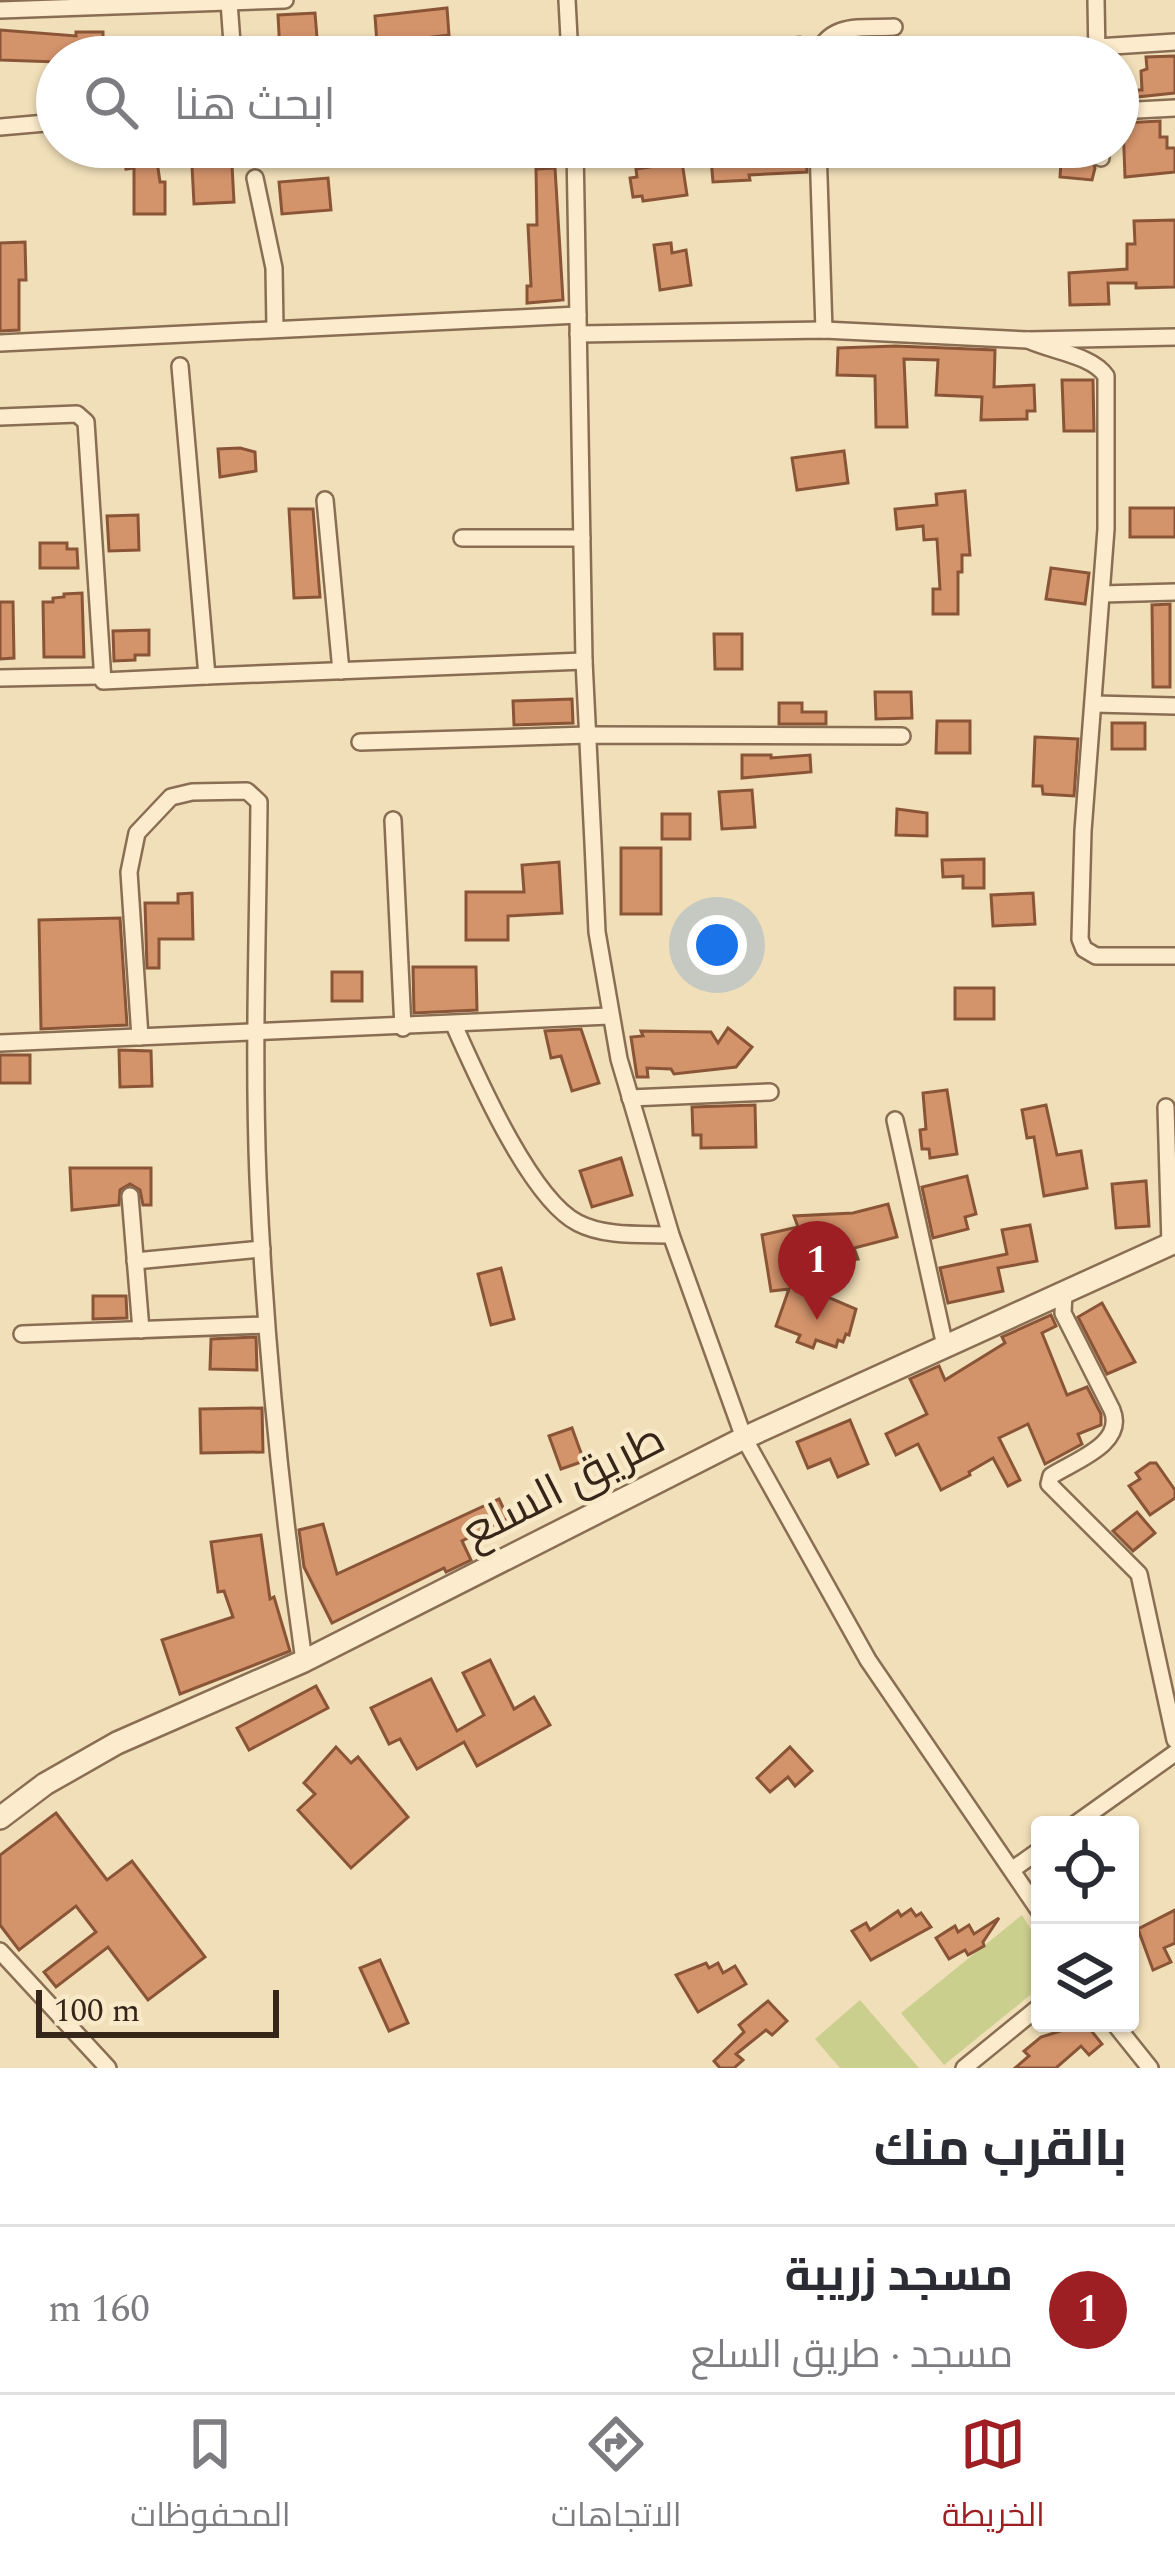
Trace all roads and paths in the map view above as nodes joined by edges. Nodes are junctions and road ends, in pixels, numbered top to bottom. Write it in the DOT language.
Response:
graph roads {
  1 [pos="285,0"];
  2 [pos="567,0"];
  3 [pos="1096,0"];
  4 [pos="229,2"];
  5 [pos="0,10"];
  6 [pos="894,27"];
  7 [pos="231,36"];
  8 [pos="569,36"];
  9 [pos="830,36"];
  10 [pos="1097,36"];
  11 [pos="1175,42"];
  12 [pos="1139,47"];
  13 [pos="1175,108"];
  14 [pos="1139,109"];
  15 [pos="36,124"];
  16 [pos="0,127"];
  17 [pos="575,168"];
  18 [pos="819,168"];
  19 [pos="255,178"];
  20 [pos="578,315"];
  21 [pos="274,328"];
  22 [pos="824,330"];
  23 [pos="578,334"];
  24 [pos="1175,337"];
  25 [pos="1028,340"];
  26 [pos="0,343"];
  27 [pos="180,366"];
  28 [pos="0,417"];
  29 [pos="325,500"];
  30 [pos="462,538"];
  31 [pos="582,538"];
  32 [pos="1175,592"];
  33 [pos="1102,594"];
  34 [pos="584,661"];
  35 [pos="341,671"];
  36 [pos="100,676"];
  37 [pos="207,676"];
  38 [pos="0,679"];
  39 [pos="1094,704"];
  40 [pos="1175,706"];
  41 [pos="587,735"];
  42 [pos="902,736"];
  43 [pos="360,742"];
  44 [pos="394,820"];
  45 [pos="1175,956"];
  46 [pos="609,1016"];
  47 [pos="454,1025"];
  48 [pos="403,1028"];
  49 [pos="257,1033"];
  50 [pos="140,1037"];
  51 [pos="0,1042"];
  52 [pos="770,1092"];
  53 [pos="630,1098"];
  54 [pos="1166,1107"];
  55 [pos="896,1120"];
  56 [pos="130,1196"];
  57 [pos="671,1235"];
  58 [pos="1172,1244"];
  59 [pos="262,1249"];
  60 [pos="135,1261"];
  61 [pos="1064,1293"];
  62 [pos="266,1325"];
  63 [pos="141,1330"];
  64 [pos="22,1334"];
  65 [pos="945,1346"];
  66 [pos="743,1438"];
  67 [pos="304,1660"];
  68 [pos="1175,1740"];
  69 [pos="1175,1753"];
  70 [pos="1087,1816"];
  71 [pos="0,1818"];
  72 [pos="1031,1856"];
  73 [pos="1012,1869"];
  74 [pos="1031,1898"];
  75 [pos="0,1951"];
  76 [pos="1031,2013"];
  77 [pos="1121,2032"];
  78 [pos="108,2068"];
  79 [pos="964,2068"];
  80 [pos="1150,2068"];
  1 -- 4 [label="street"];
  2 -- 8 [label="street"];
  3 -- 10 [label="street"];
  4 -- 5 [label="street"];
  4 -- 7 [label="street"];
  6 -- 9 [label="street"];
  11 -- 12 [label="street"];
  13 -- 14 [label="street"];
  15 -- 16 [label="street"];
  17 -- 20 [label="street"];
  18 -- 22 [label="street"];
  19 -- 21 [label="street"];
  20 -- 21 [label="street"];
  20 -- 23 [label="street"];
  21 -- 26 [label="street"];
  22 -- 23 [label="street"];
  22 -- 25 [label="street"];
  23 -- 31 [label="street"];
  24 -- 25 [label="street"];
  25 -- 33 [label="street"];
  27 -- 37 [label="street"];
  28 -- 36 [label="street"];
  29 -- 35 [label="street"];
  30 -- 31 [label="street"];
  31 -- 34 [label="street"];
  32 -- 33 [label="street"];
  33 -- 39 [label="street"];
  34 -- 35 [label="street"];
  34 -- 41 [label="street"];
  35 -- 37 [label="street"];
  36 -- 37 [label="street"];
  36 -- 38 [label="street"];
  39 -- 40 [label="street"];
  39 -- 45 [label="street"];
  41 -- 42 [label="street"];
  41 -- 43 [label="street"];
  41 -- 46 [label="street"];
  44 -- 48 [label="street"];
  46 -- 47 [label="street"];
  46 -- 53 [label="street"];
  47 -- 48 [label="street"];
  47 -- 57 [label="street"];
  48 -- 49 [label="street"];
  49 -- 50 [label="street"];
  49 -- 50 [label="street"];
  49 -- 59 [label="street"];
  50 -- 51 [label="street"];
  52 -- 53 [label="street"];
  53 -- 57 [label="street"];
  54 -- 58 [label="street"];
  55 -- 65 [label="street"];
  56 -- 60 [label="street"];
  57 -- 66 [label="street"];
  58 -- 61 [label="street, طريق السلع"];
  59 -- 60 [label="street"];
  59 -- 62 [label="street"];
  60 -- 63 [label="street"];
  61 -- 65 [label="street, طريق السلع"];
  61 -- 68 [label="street"];
  62 -- 63 [label="street"];
  62 -- 67 [label="street"];
  63 -- 64 [label="street"];
  65 -- 66 [label="street, طريق السلع"];
  66 -- 67 [label="street, طريق السلع"];
  66 -- 73 [label="street"];
  67 -- 71 [label="street, طريق السلع"];
  69 -- 70 [label="street"];
  72 -- 73 [label="street"];
  73 -- 74 [label="street"];
  75 -- 78 [label="street"];
  76 -- 79 [label="street"];
  77 -- 80 [label="street"];
}
